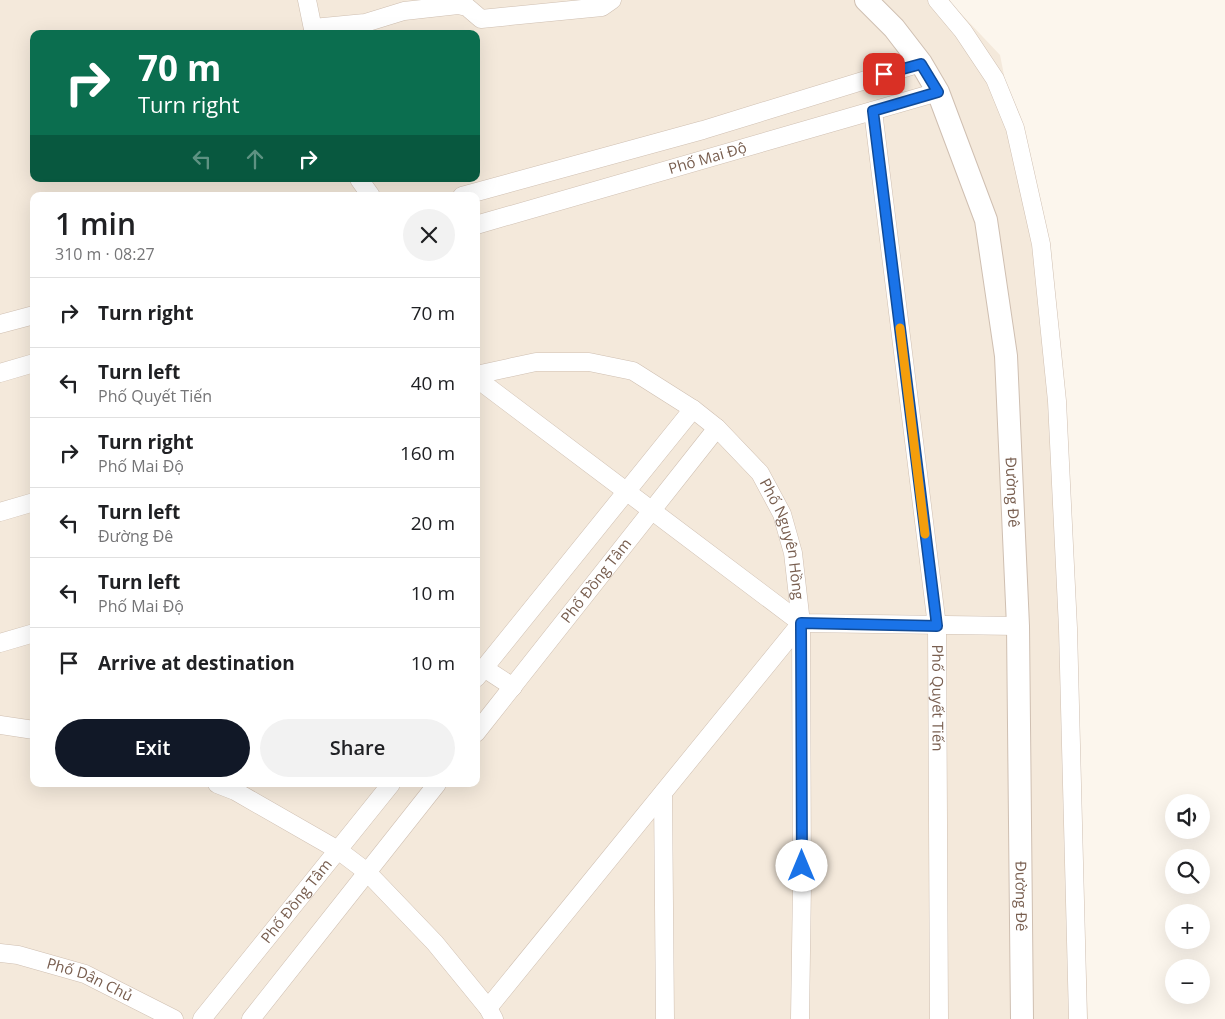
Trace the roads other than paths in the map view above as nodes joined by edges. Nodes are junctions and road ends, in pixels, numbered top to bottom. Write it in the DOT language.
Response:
graph roads {
  1 [pos="306,0"];
  2 [pos="612,0"];
  3 [pos="866,0"];
  4 [pos="937,0"];
  5 [pos="314,30"];
  6 [pos="320,30"];
  7 [pos="921,64"];
  8 [pos="938,92"];
  9 [pos="873,111"];
  10 [pos="477,192"];
  11 [pos="480,225"];
  12 [pos="30,316"];
  13 [pos="0,324"];
  14 [pos="30,364"];
  15 [pos="0,374"];
  16 [pos="480,376"];
  17 [pos="480,380"];
  18 [pos="694,408"];
  19 [pos="717,428"];
  20 [pos="627,491"];
  21 [pos="30,503"];
  22 [pos="652,510"];
  23 [pos="0,512"];
  24 [pos="801,623"];
  25 [pos="937,626"];
  26 [pos="1018,626"];
  27 [pos="30,635"];
  28 [pos="0,643"];
  29 [pos="480,673"];
  30 [pos="513,687"];
  31 [pos="0,725"];
  32 [pos="30,729"];
  33 [pos="480,729"];
  34 [pos="225,787"];
  35 [pos="389,787"];
  36 [pos="435,787"];
  37 [pos="663,793"];
  38 [pos="338,850"];
  39 [pos="367,872"];
  40 [pos="0,953"];
  41 [pos="491,1013"];
  42 [pos="174,1019"];
  43 [pos="202,1019"];
  44 [pos="252,1019"];
  45 [pos="665,1019"];
  46 [pos="800,1019"];
  47 [pos="939,1019"];
  48 [pos="1022,1019"];
  49 [pos="1078,1019"];
  1 -- 5 [label="street"];
  2 -- 6 [label="street"];
  3 -- 7 [label="street, Đường Đê"];
  4 -- 49 [label="street"];
  7 -- 8 [label="street, Đường Đê"];
  7 -- 10 [label="street, Phố Mai Độ"];
  8 -- 9 [label="street, Phố Mai Độ"];
  8 -- 26 [label="street, Đường Đê"];
  9 -- 11 [label="street, Phố Mai Độ"];
  9 -- 25 [label="street, Phố Quyết Tiến"];
  12 -- 13 [label="street"];
  14 -- 15 [label="street"];
  16 -- 18 [label="street, Phố Nguyên Hồng"];
  17 -- 20 [label="street"];
  18 -- 19 [label="street, Phố Nguyên Hồng"];
  18 -- 20 [label="street"];
  19 -- 22 [label="street, Phố Đồng Tâm"];
  19 -- 24 [label="street, Phố Nguyên Hồng"];
  20 -- 22 [label="street"];
  20 -- 29 [label="street"];
  21 -- 23 [label="street"];
  22 -- 24 [label="street"];
  22 -- 30 [label="street, Phố Đồng Tâm"];
  24 -- 25 [label="street"];
  24 -- 37 [label="street"];
  24 -- 46 [label="street, Phố Nguyên Hồng"];
  25 -- 26 [label="street"];
  25 -- 47 [label="street, Phố Quyết Tiến"];
  26 -- 48 [label="street, Đường Đê"];
  27 -- 28 [label="street"];
  29 -- 30 [label="street"];
  30 -- 33 [label="street, Phố Đồng Tâm"];
  31 -- 32 [label="street"];
  34 -- 38 [label="street"];
  35 -- 38 [label="street, Phố Đồng Tâm"];
  36 -- 39 [label="street"];
  37 -- 41 [label="street"];
  37 -- 45 [label="street"];
  38 -- 39 [label="street"];
  38 -- 43 [label="street, Phố Đồng Tâm"];
  39 -- 41 [label="street"];
  39 -- 44 [label="street"];
  40 -- 42 [label="street, Phố Dân Chủ"];
}
